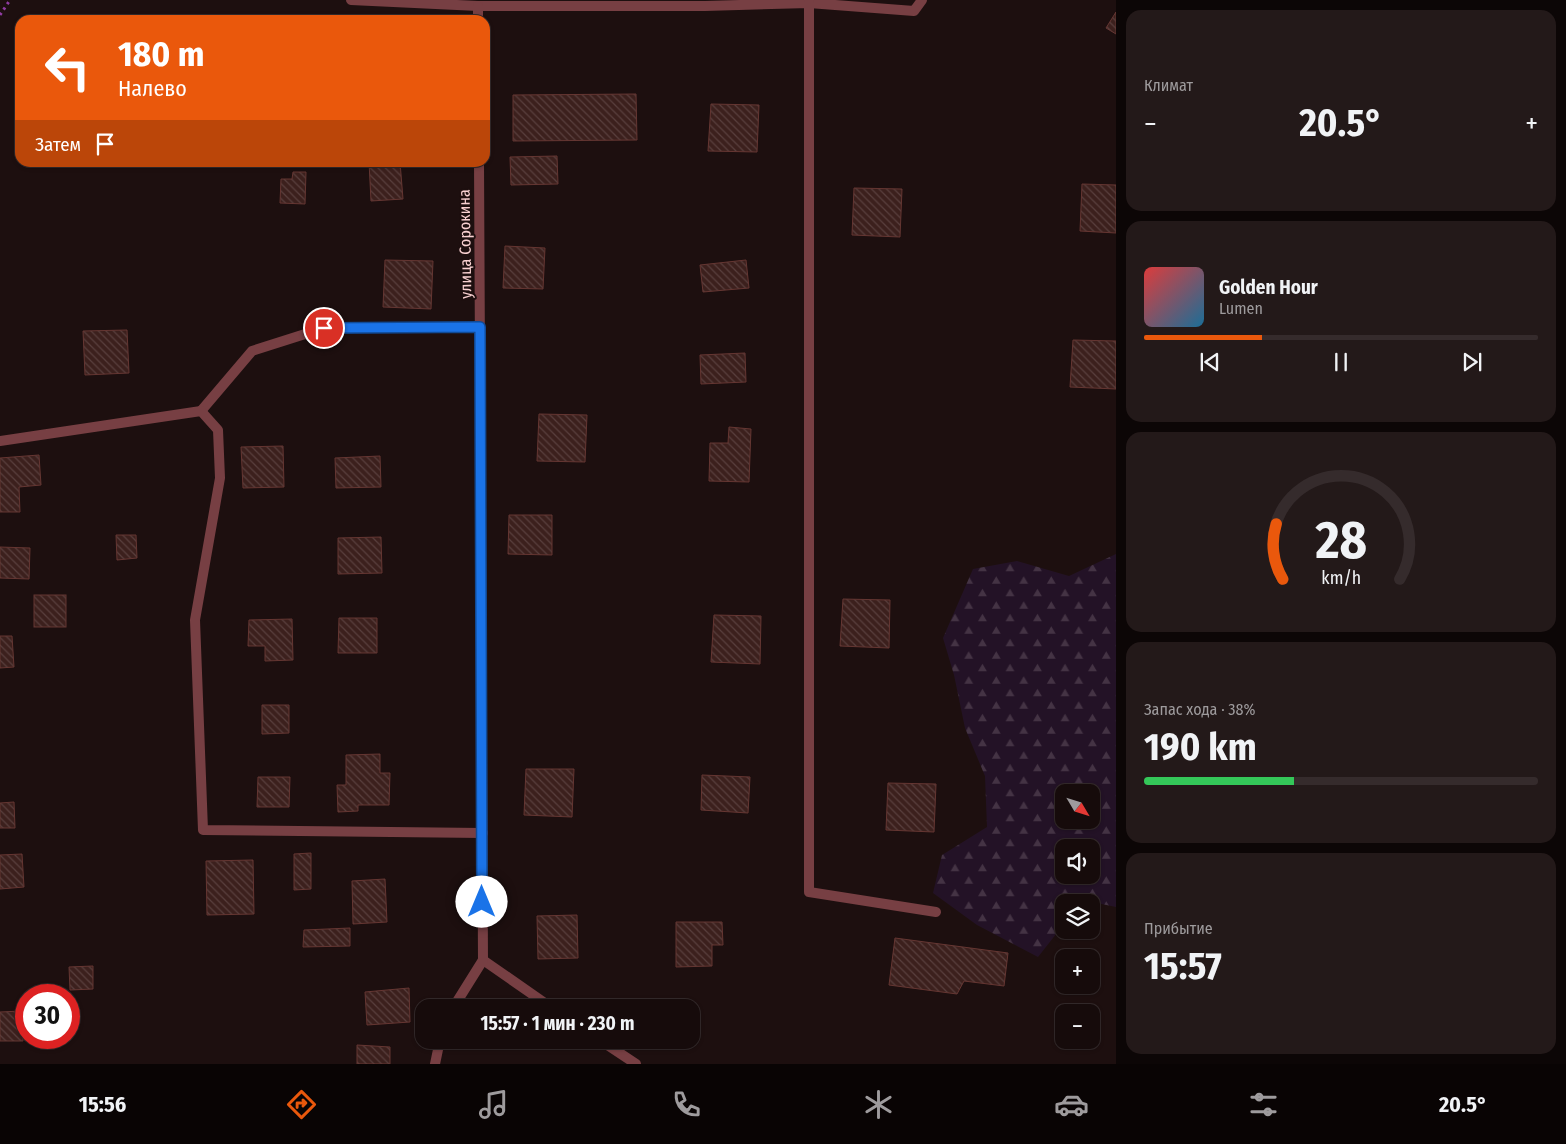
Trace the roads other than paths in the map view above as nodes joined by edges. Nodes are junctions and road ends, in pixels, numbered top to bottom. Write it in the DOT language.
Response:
graph roads {
  1 [pos="351,0"];
  2 [pos="922,0"];
  3 [pos="809,3"];
  4 [pos="478,6"];
  5 [pos="478,15"];
  6 [pos="479,167"];
  7 [pos="480,327"];
  8 [pos="201,411"];
  9 [pos="0,441"];
  10 [pos="483,833"];
  11 [pos="936,912"];
  12 [pos="483,960"];
  13 [pos="459,999"];
  14 [pos="539,999"];
  15 [pos="438,1049"];
  16 [pos="614,1049"];
  17 [pos="435,1064"];
  18 [pos="636,1064"];
  1 -- 4 [label="street"];
  2 -- 3 [label="street"];
  3 -- 4 [label="street"];
  3 -- 11 [label="street"];
  4 -- 5 [label="street"];
  6 -- 7 [label="street, улица Сорокина"];
  7 -- 8 [label="street"];
  7 -- 10 [label="street, улица Сорокина"];
  8 -- 9 [label="street"];
  8 -- 10 [label="street"];
  10 -- 12 [label="street, улица Сорокина"];
  12 -- 13 [label="street"];
  12 -- 14 [label="street"];
  15 -- 17 [label="street"];
  16 -- 18 [label="street"];
}
